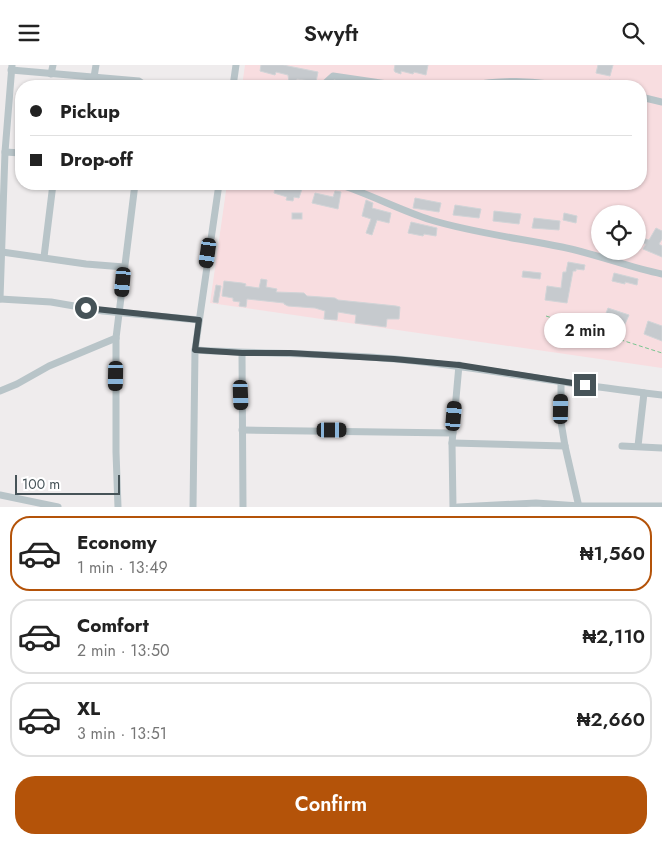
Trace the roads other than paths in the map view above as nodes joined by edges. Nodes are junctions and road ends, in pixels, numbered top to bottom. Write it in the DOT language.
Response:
graph roads {
  1 [pos="53,65"];
  2 [pos="96,65"];
  3 [pos="236,65"];
  4 [pos="11,68"];
  5 [pos="51,74"];
  6 [pos="94,77"];
  7 [pos="128,80"];
  8 [pos="234,80"];
  9 [pos="328,80"];
  10 [pos="360,80"];
  11 [pos="647,98"];
  12 [pos="662,102"];
  13 [pos="5,152"];
  14 [pos="15,153"];
  15 [pos="52,190"];
  16 [pos="134,190"];
  17 [pos="218,190"];
  18 [pos="357,190"];
  19 [pos="2,252"];
  20 [pos="44,257"];
  21 [pos="124,267"];
  22 [pos="662,274"];
  23 [pos="0,299"];
  24 [pos="120,312"];
  25 [pos="199,320"];
  26 [pos="116,338"];
  27 [pos="195,350"];
  28 [pos="242,353"];
  29 [pos="459,365"];
  30 [pos="561,382"];
  31 [pos="0,391"];
  32 [pos="644,393"];
  33 [pos="662,395"];
  34 [pos="242,430"];
  35 [pos="453,433"];
  36 [pos="452,443"];
  37 [pos="564,446"];
  38 [pos="638,446"];
  39 [pos="622,447"];
  40 [pos="662,448"];
  41 [pos="0,495"];
  42 [pos="579,506"];
  43 [pos="662,506"];
  44 [pos="58,507"];
  45 [pos="118,507"];
  46 [pos="193,507"];
  47 [pos="243,507"];
  48 [pos="453,507"];
  49 [pos="458,507"];
  1 -- 5 [label="street"];
  2 -- 6 [label="street"];
  3 -- 8 [label="street"];
  4 -- 5 [label="street"];
  4 -- 13 [label="street"];
  5 -- 6 [label="street"];
  6 -- 7 [label="street"];
  9 -- 10 [label="street"];
  11 -- 12 [label="street"];
  13 -- 14 [label="street"];
  13 -- 19 [label="street"];
  15 -- 20 [label="street"];
  16 -- 21 [label="street"];
  17 -- 25 [label="street"];
  18 -- 22 [label="street"];
  19 -- 20 [label="street"];
  19 -- 23 [label="street"];
  20 -- 21 [label="street"];
  21 -- 24 [label="street"];
  23 -- 24 [label="street"];
  24 -- 25 [label="street"];
  24 -- 26 [label="street"];
  25 -- 27 [label="street"];
  26 -- 31 [label="street"];
  26 -- 45 [label="street"];
  27 -- 28 [label="street"];
  27 -- 46 [label="street"];
  28 -- 29 [label="street"];
  28 -- 34 [label="street"];
  29 -- 30 [label="street"];
  29 -- 35 [label="street"];
  30 -- 32 [label="street"];
  30 -- 37 [label="street"];
  32 -- 33 [label="street"];
  32 -- 38 [label="street"];
  34 -- 35 [label="street"];
  34 -- 47 [label="street"];
  35 -- 36 [label="street"];
  36 -- 37 [label="street"];
  36 -- 48 [label="street"];
  37 -- 42 [label="street"];
  38 -- 39 [label="street"];
  38 -- 40 [label="street"];
  41 -- 44 [label="street"];
  42 -- 43 [label="street"];
  42 -- 49 [label="street"];
}
